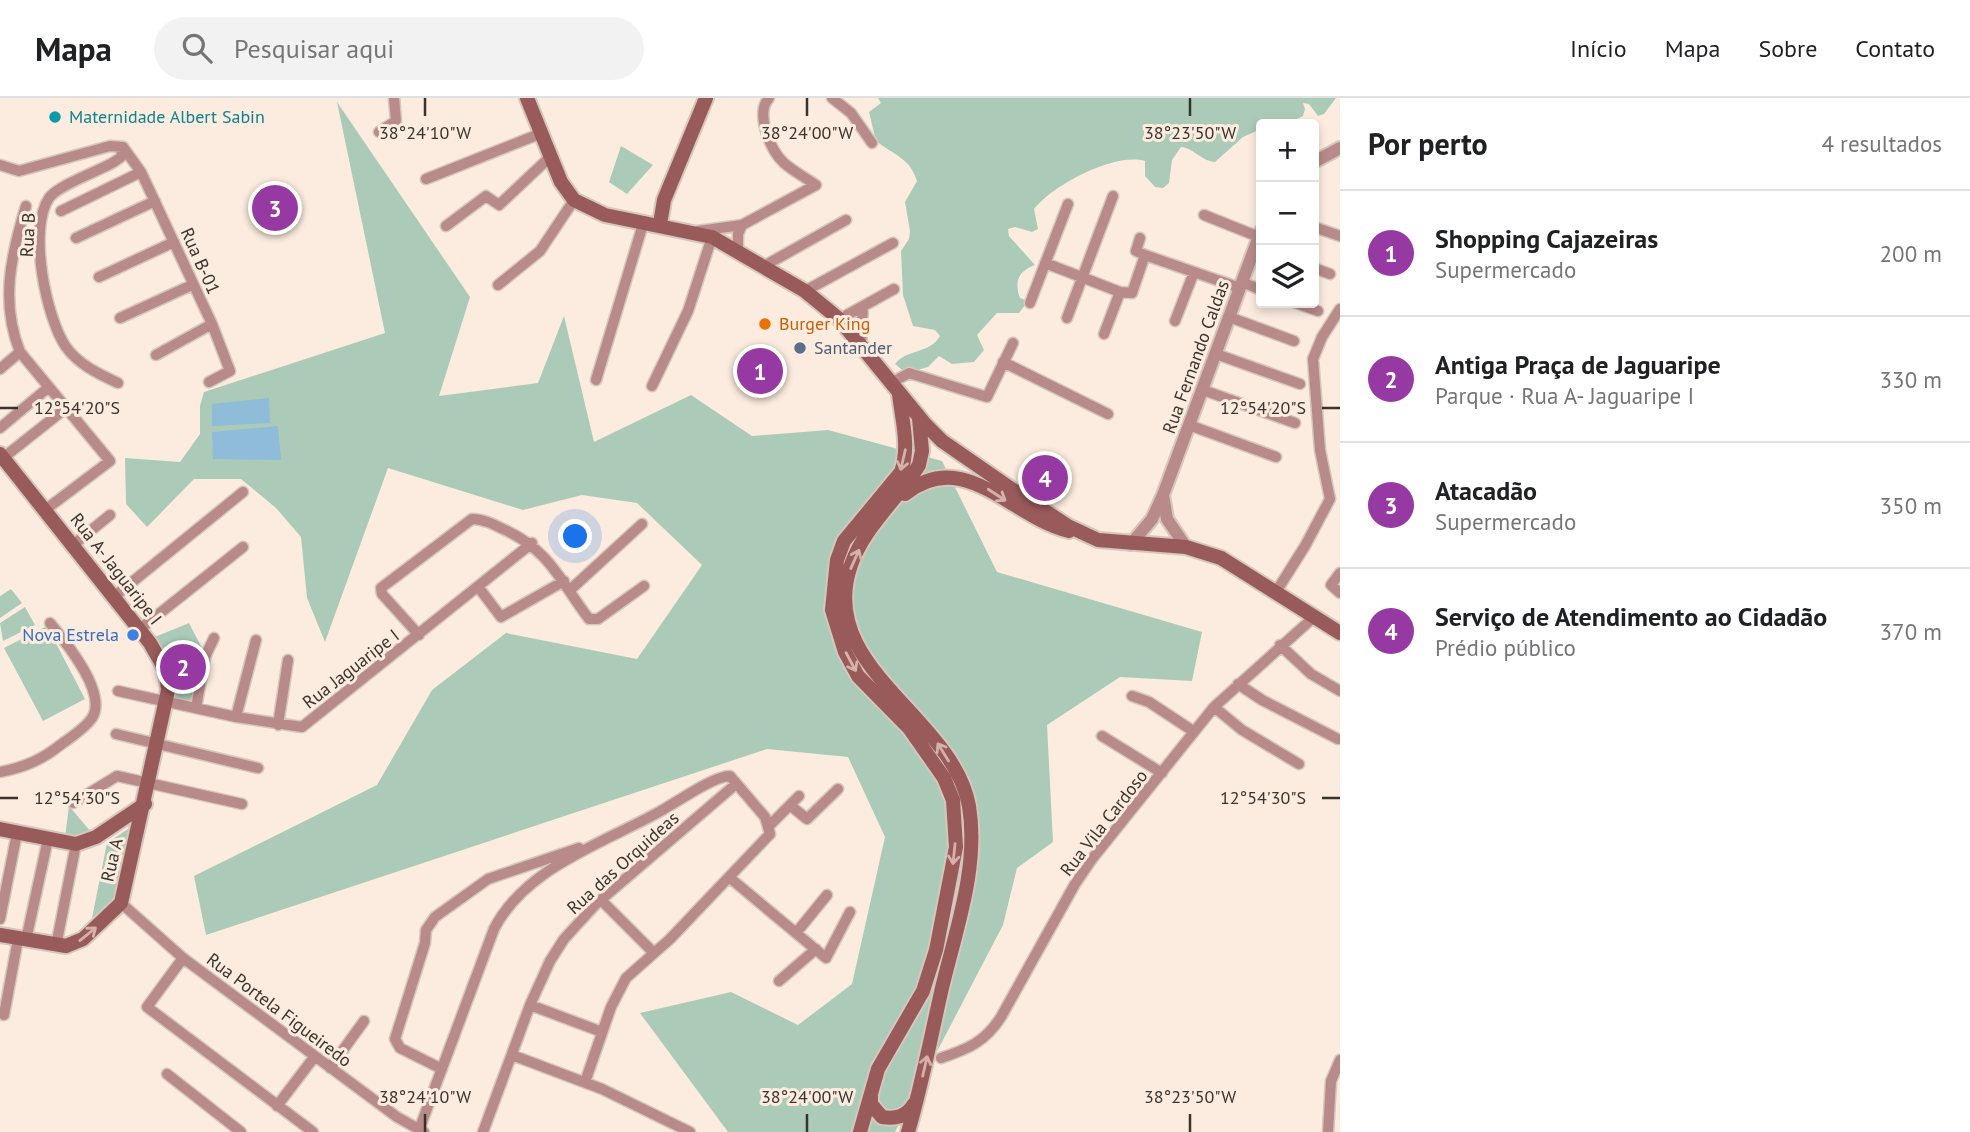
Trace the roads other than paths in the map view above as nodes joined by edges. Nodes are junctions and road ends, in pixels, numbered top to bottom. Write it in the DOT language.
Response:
graph roads {
  1 [pos="394,98"];
  2 [pos="527,98"];
  3 [pos="706,98"];
  4 [pos="769,98"];
  5 [pos="832,98"];
  6 [pos="379,132"];
  7 [pos="542,133"];
  8 [pos="872,143"];
  9 [pos="123,147"];
  10 [pos="1340,148"];
  11 [pos="551,156"];
  12 [pos="1319,159"];
  13 [pos="0,164"];
  14 [pos="141,172"];
  15 [pos="426,179"];
  16 [pos="1113,196"];
  17 [pos="574,200"];
  18 [pos="155,201"];
  19 [pos="666,203"];
  20 [pos="1068,204"];
  21 [pos="26,206"];
  22 [pos="61,211"];
  23 [pos="1204,215"];
  24 [pos="618,218"];
  25 [pos="846,220"];
  26 [pos="644,221"];
  27 [pos="663,225"];
  28 [pos="742,225"];
  29 [pos="446,226"];
  30 [pos="1319,229"];
  31 [pos="691,231"];
  32 [pos="1340,236"];
  33 [pos="712,237"];
  34 [pos="76,238"];
  35 [pos="1140,238"];
  36 [pos="1256,239"];
  37 [pos="174,242"];
  38 [pos="893,243"];
  39 [pos="1257,245"];
  40 [pos="738,251"];
  41 [pos="1145,256"];
  42 [pos="1045,263"];
  43 [pos="764,266"];
  44 [pos="1319,270"];
  45 [pos="1194,272"];
  46 [pos="1330,274"];
  47 [pos="4,276"];
  48 [pos="99,277"];
  49 [pos="1082,277"];
  50 [pos="192,285"];
  51 [pos="498,285"];
  52 [pos="1241,285"];
  53 [pos="894,289"];
  54 [pos="1256,289"];
  55 [pos="805,291"];
  56 [pos="1120,292"];
  57 [pos="1030,303"];
  58 [pos="863,306"];
  59 [pos="4,307"];
  60 [pos="1310,308"];
  61 [pos="1340,310"];
  62 [pos="1318,311"];
  63 [pos="847,315"];
  64 [pos="1229,317"];
  65 [pos="120,318"];
  66 [pos="1067,318"];
  67 [pos="1175,321"];
  68 [pos="212,324"];
  69 [pos="1104,334"];
  70 [pos="1294,341"];
  71 [pos="1013,343"];
  72 [pos="861,346"];
  73 [pos="20,352"];
  74 [pos="1216,354"];
  75 [pos="156,355"];
  76 [pos="1003,362"];
  77 [pos="0,369"];
  78 [pos="596,380"];
  79 [pos="209,382"];
  80 [pos="118,383"];
  81 [pos="1300,384"];
  82 [pos="652,386"];
  83 [pos="49,387"];
  84 [pos="895,388"];
  85 [pos="1203,390"];
  86 [pos="66,408"];
  87 [pos="1108,414"];
  88 [pos="919,418"];
  89 [pos="1295,424"];
  90 [pos="1189,425"];
  91 [pos="0,428"];
  92 [pos="2,456"];
  93 [pos="1276,457"];
  94 [pos="243,492"];
  95 [pos="1163,495"];
  96 [pos="1335,496"];
  97 [pos="893,503"];
  98 [pos="45,510"];
  99 [pos="110,515"];
  100 [pos="1152,519"];
  101 [pos="1167,519"];
  102 [pos="642,524"];
  103 [pos="1082,534"];
  104 [pos="532,543"];
  105 [pos="1131,544"];
  106 [pos="73,545"];
  107 [pos="243,547"];
  108 [pos="1186,547"];
  109 [pos="1340,573"];
  110 [pos="567,586"];
  111 [pos="644,586"];
  112 [pos="479,588"];
  113 [pos="1276,592"];
  114 [pos="1340,593"];
  115 [pos="115,596"];
  116 [pos="1314,617"];
  117 [pos="50,623"];
  118 [pos="140,629"];
  119 [pos="1340,633"];
  120 [pos="419,635"];
  121 [pos="214,638"];
  122 [pos="256,639"];
  123 [pos="1280,645"];
  124 [pos="288,660"];
  125 [pos="1238,684"];
  126 [pos="118,691"];
  127 [pos="1340,691"];
  128 [pos="1132,696"];
  129 [pos="167,702"];
  130 [pos="1214,707"];
  131 [pos="196,708"];
  132 [pos="236,718"];
  133 [pos="278,725"];
  134 [pos="1193,732"];
  135 [pos="116,734"];
  136 [pos="1102,736"];
  137 [pos="1338,740"];
  138 [pos="158,744"];
  139 [pos="1299,764"];
  140 [pos="258,768"];
  141 [pos="0,772"];
  142 [pos="1162,773"];
  143 [pos="736,784"];
  144 [pos="149,785"];
  145 [pos="838,789"];
  146 [pos="799,796"];
  147 [pos="73,803"];
  148 [pos="145,804"];
  149 [pos="242,804"];
  150 [pos="791,806"];
  151 [pos="770,825"];
  152 [pos="0,829"];
  153 [pos="17,833"];
  154 [pos="48,839"];
  155 [pos="595,842"];
  156 [pos="76,844"];
  157 [pos="730,878"];
  158 [pos="827,895"];
  159 [pos="601,900"];
  160 [pos="121,903"];
  161 [pos="850,912"];
  162 [pos="0,919"];
  163 [pos="796,933"];
  164 [pos="0,935"];
  165 [pos="22,940"];
  166 [pos="56,946"];
  167 [pos="816,949"];
  168 [pos="654,953"];
  169 [pos="183,958"];
  170 [pos="779,981"];
  171 [pos="530,1005"];
  172 [pos="4,1016"];
  173 [pos="364,1021"];
  174 [pos="602,1032"];
  175 [pos="512,1055"];
  176 [pos="315,1056"];
  177 [pos="941,1058"];
  178 [pos="1340,1060"];
  179 [pos="330,1068"];
  180 [pos="442,1069"];
  181 [pos="167,1074"];
  182 [pos="873,1080"];
  183 [pos="585,1082"];
  184 [pos="917,1099"];
  185 [pos="277,1106"];
  186 [pos="422,1131"];
  187 [pos="241,1132"];
  188 [pos="313,1132"];
  189 [pos="483,1132"];
  190 [pos="690,1132"];
  191 [pos="860,1132"];
  192 [pos="908,1132"];
  193 [pos="1328,1132"];
  1 -- 6 [label="street"];
  2 -- 7 [label="main road"];
  3 -- 19 [label="main road"];
  4 -- 28 [label="street"];
  5 -- 8 [label="street"];
  7 -- 11 [label="main road"];
  7 -- 15 [label="street"];
  9 -- 13 [label="street"];
  9 -- 14 [label="street, Rua B-01"];
  9 -- 80 [label="street, Rua B"];
  10 -- 12 [label="street"];
  11 -- 17 [label="main road"];
  11 -- 29 [label="street"];
  14 -- 18 [label="street, Rua B-01"];
  14 -- 22 [label="street"];
  16 -- 49 [label="street"];
  17 -- 24 [label="main road"];
  17 -- 51 [label="street"];
  18 -- 34 [label="street"];
  18 -- 37 [label="street, Rua B-01"];
  19 -- 24 [label="main road"];
  19 -- 27 [label="main road"];
  19 -- 31 [label="main road"];
  20 -- 42 [label="street"];
  21 -- 47 [label="street"];
  23 -- 36 [label="street"];
  24 -- 26 [label="main road"];
  25 -- 43 [label="street"];
  26 -- 27 [label="main road"];
  26 -- 78 [label="street"];
  27 -- 31 [label="main road"];
  28 -- 31 [label="street"];
  28 -- 40 [label="street"];
  30 -- 32 [label="street"];
  31 -- 33 [label="main road"];
  33 -- 40 [label="main road"];
  33 -- 82 [label="street"];
  35 -- 41 [label="street"];
  37 -- 48 [label="street"];
  37 -- 50 [label="street, Rua B-01"];
  38 -- 55 [label="street"];
  39 -- 52 [label="street, Rua Fernando Caldas"];
  40 -- 43 [label="main road"];
  41 -- 45 [label="street"];
  41 -- 56 [label="street"];
  42 -- 49 [label="street"];
  42 -- 57 [label="street"];
  43 -- 55 [label="main road"];
  44 -- 46 [label="street"];
  45 -- 52 [label="street"];
  45 -- 67 [label="street"];
  47 -- 59 [label="street"];
  49 -- 56 [label="street"];
  49 -- 66 [label="street"];
  50 -- 65 [label="street"];
  50 -- 68 [label="street, Rua B-01"];
  52 -- 54 [label="street"];
  52 -- 64 [label="street, Rua Fernando Caldas"];
  53 -- 58 [label="street"];
  55 -- 72 [label="main road"];
  56 -- 69 [label="street"];
  58 -- 63 [label="street"];
  58 -- 72 [label="street"];
  59 -- 73 [label="street"];
  60 -- 62 [label="street"];
  61 -- 96 [label="street"];
  64 -- 70 [label="street"];
  64 -- 74 [label="street, Rua Fernando Caldas"];
  68 -- 75 [label="street"];
  68 -- 79 [label="street, Rua B-01"];
  71 -- 76 [label="street"];
  72 -- 84 [label="main road"];
  73 -- 77 [label="street"];
  73 -- 83 [label="street"];
  74 -- 81 [label="street"];
  74 -- 85 [label="street, Rua Fernando Caldas"];
  76 -- 84 [label="street"];
  76 -- 87 [label="street"];
  83 -- 86 [label="street"];
  83 -- 91 [label="street"];
  84 -- 88 [label="main road"];
  84 -- 182 [label="main road, one-way"];
  85 -- 89 [label="street"];
  85 -- 90 [label="street, Rua Fernando Caldas"];
  86 -- 92 [label="street"];
  86 -- 98 [label="street"];
  88 -- 97 [label="main road"];
  88 -- 103 [label="main road"];
  90 -- 93 [label="street"];
  90 -- 95 [label="street, Rua Fernando Caldas"];
  92 -- 98 [label="main road, Rua A- Jaguaripe I"];
  94 -- 115 [label="street"];
  95 -- 100 [label="street, Rua Fernando Caldas"];
  95 -- 101 [label="street, Rua Fernando Caldas"];
  96 -- 113 [label="street"];
  97 -- 103 [label="main road, one-way"];
  184 -- 97 [label="main road, one-way"];
  98 -- 106 [label="main road, Rua A- Jaguaripe I"];
  99 -- 106 [label="street"];
  100 -- 101 [label="street"];
  100 -- 105 [label="street, Rua Fernando Caldas"];
  101 -- 108 [label="street, Rua Fernando Caldas"];
  102 -- 110 [label="street"];
  103 -- 105 [label="main road"];
  104 -- 110 [label="street"];
  104 -- 112 [label="street, Rua Jaguaripe I"];
  104 -- 120 [label="street"];
  105 -- 108 [label="main road"];
  106 -- 115 [label="main road, Rua A- Jaguaripe I"];
  107 -- 118 [label="street"];
  108 -- 113 [label="main road"];
  109 -- 114 [label="street"];
  110 -- 111 [label="street"];
  110 -- 112 [label="street"];
  112 -- 120 [label="street, Rua Jaguaripe I"];
  113 -- 116 [label="main road"];
  115 -- 118 [label="main road, Rua A- Jaguaripe I"];
  116 -- 119 [label="main road"];
  116 -- 123 [label="street, Rua Vila Cardoso"];
  117 -- 141 [label="street"];
  118 -- 129 [label="main road, Rua A- Jaguaripe I"];
  120 -- 133 [label="street, Rua Jaguaripe I"];
  121 -- 131 [label="street"];
  122 -- 132 [label="street"];
  123 -- 125 [label="street, Rua Vila Cardoso"];
  123 -- 127 [label="street"];
  124 -- 133 [label="street"];
  125 -- 130 [label="street, Rua Vila Cardoso"];
  125 -- 137 [label="street"];
  126 -- 129 [label="street, Rua Jaguaripe I"];
  128 -- 134 [label="street"];
  129 -- 131 [label="street, Rua Jaguaripe I"];
  129 -- 138 [label="main road, Rua A- Jaguaripe I"];
  130 -- 134 [label="street, Rua Vila Cardoso"];
  130 -- 139 [label="street"];
  131 -- 132 [label="street, Rua Jaguaripe I"];
  132 -- 133 [label="street, Rua Jaguaripe I"];
  134 -- 142 [label="street, Rua Vila Cardoso"];
  135 -- 138 [label="street"];
  136 -- 142 [label="street"];
  138 -- 140 [label="street"];
  138 -- 144 [label="main road, Rua A- Jaguaripe I"];
  142 -- 177 [label="street, Rua Vila Cardoso"];
  143 -- 151 [label="street"];
  143 -- 155 [label="street"];
  143 -- 159 [label="street, Rua das Orquideas"];
  144 -- 147 [label="street"];
  144 -- 148 [label="main road, Rua A- Jaguaripe I"];
  144 -- 149 [label="street"];
  145 -- 150 [label="street"];
  146 -- 150 [label="street"];
  148 -- 156 [label="main road, Rua A"];
  148 -- 160 [label="main road, Rua A"];
  150 -- 151 [label="street"];
  151 -- 157 [label="street"];
  152 -- 153 [label="main road"];
  153 -- 154 [label="main road"];
  153 -- 162 [label="street"];
  154 -- 156 [label="main road"];
  154 -- 165 [label="street"];
  155 -- 180 [label="street"];
  155 -- 180 [label="street"];
  156 -- 166 [label="street"];
  157 -- 163 [label="street"];
  157 -- 168 [label="street"];
  158 -- 163 [label="street"];
  159 -- 168 [label="street"];
  159 -- 171 [label="street, Rua das Orquideas"];
  166 -- 160 [label="main road, Rua A, one-way"];
  160 -- 169 [label="street, Rua Portela Figueiredo"];
  161 -- 167 [label="street"];
  163 -- 167 [label="street"];
  164 -- 165 [label="main road"];
  165 -- 166 [label="main road"];
  165 -- 172 [label="street"];
  167 -- 170 [label="street"];
  168 -- 174 [label="street"];
  169 -- 176 [label="street, Rua Portela Figueiredo"];
  169 -- 185 [label="street"];
  171 -- 174 [label="street"];
  171 -- 175 [label="street, Rua das Orquideas"];
  173 -- 179 [label="street"];
  174 -- 183 [label="street"];
  175 -- 183 [label="street"];
  175 -- 189 [label="street, Rua das Orquideas"];
  176 -- 179 [label="street, Rua Portela Figueiredo"];
  176 -- 185 [label="street"];
  178 -- 193 [label="street"];
  179 -- 186 [label="street, Rua Portela Figueiredo"];
  180 -- 186 [label="street"];
  181 -- 187 [label="street"];
  182 -- 184 [label="main road"];
  182 -- 191 [label="main road"];
  183 -- 190 [label="street"];
  184 -- 192 [label="main road"];
  185 -- 188 [label="street"];
}
